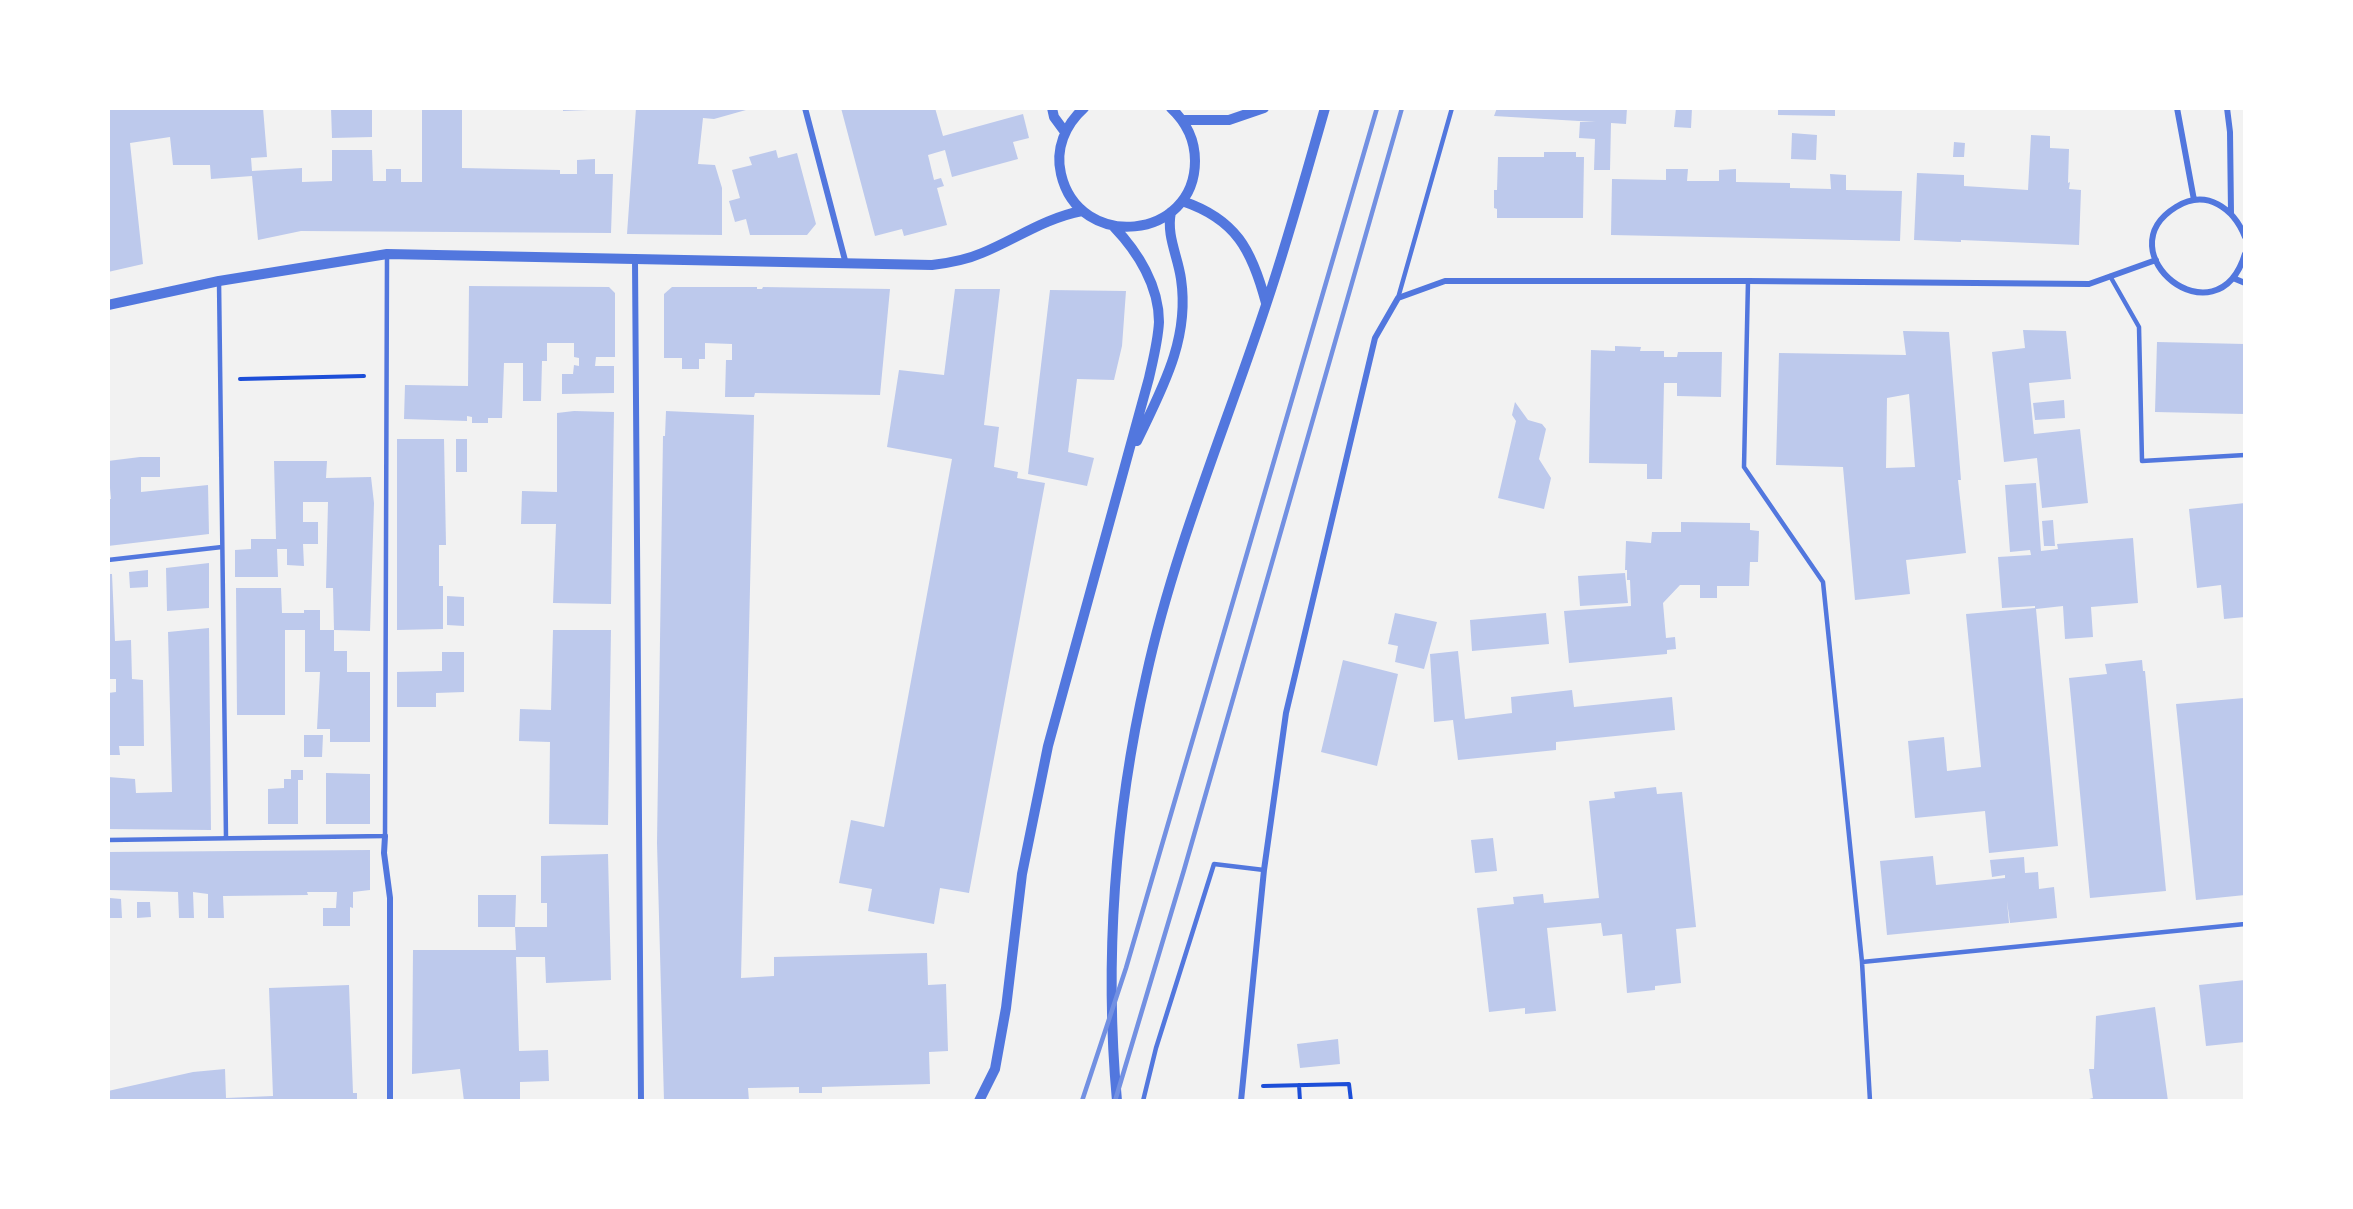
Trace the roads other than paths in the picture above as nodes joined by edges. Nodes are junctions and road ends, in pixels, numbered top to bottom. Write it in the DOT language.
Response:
graph roads {
  1 [pos="805,108"];
  2 [pos="1052,108"];
  3 [pos="1084,108"];
  4 [pos="1171,108"];
  5 [pos="1264,108"];
  6 [pos="1325,108"];
  7 [pos="1452,108"];
  8 [pos="2177,108"];
  9 [pos="2227,108"];
  10 [pos="1182,120"];
  11 [pos="1065,132"];
  12 [pos="2194,200"];
  13 [pos="1182,201"];
  14 [pos="1082,211"];
  15 [pos="1171,212"];
  16 [pos="2231,213"];
  17 [pos="1114,227"];
  18 [pos="2245,237"];
  19 [pos="2245,254"];
  20 [pos="387,255"];
  21 [pos="635,260"];
  22 [pos="2156,260"];
  23 [pos="846,264"];
  24 [pos="2110,276"];
  25 [pos="2233,278"];
  26 [pos="219,281"];
  27 [pos="1748,281"];
  28 [pos="2245,283"];
  29 [pos="1398,298"];
  30 [pos="1267,304"];
  31 [pos="108,305"];
  32 [pos="2245,456"];
  33 [pos="1126,462"];
  34 [pos="222,547"];
  35 [pos="108,560"];
  36 [pos="385,836"];
  37 [pos="226,838"];
  38 [pos="108,840"];
  39 [pos="1264,870"];
  40 [pos="2245,924"];
  41 [pos="1862,962"];
  42 [pos="390,1101"];
  43 [pos="641,1101"];
  44 [pos="979,1101"];
  45 [pos="1117,1101"];
  46 [pos="1143,1101"];
  47 [pos="1241,1101"];
  48 [pos="1870,1101"];
  1 -- 23 [label="street"];
  2 -- 11 [label="street"];
  3 -- 11 [label="street"];
  4 -- 10 [label="street"];
  5 -- 10 [label="street"];
  6 -- 30 [label="street"];
  7 -- 29 [label="lane"];
  8 -- 12 [label="street"];
  9 -- 16 [label="street"];
  10 -- 13 [label="street"];
  11 -- 14 [label="street"];
  12 -- 16 [label="street"];
  12 -- 22 [label="street"];
  13 -- 15 [label="street"];
  13 -- 30 [label="street"];
  14 -- 17 [label="street"];
  14 -- 23 [label="street"];
  15 -- 17 [label="street"];
  15 -- 33 [label="street"];
  16 -- 18 [label="street"];
  17 -- 33 [label="street"];
  19 -- 25 [label="street"];
  20 -- 21 [label="street"];
  20 -- 26 [label="street"];
  20 -- 36 [label="lane"];
  21 -- 23 [label="street"];
  21 -- 43 [label="street"];
  22 -- 24 [label="street"];
  22 -- 25 [label="street"];
  24 -- 27 [label="street"];
  24 -- 32 [label="lane"];
  25 -- 28 [label="street"];
  26 -- 31 [label="street"];
  26 -- 34 [label="lane"];
  27 -- 29 [label="street"];
  27 -- 41 [label="lane"];
  29 -- 39 [label="street"];
  30 -- 45 [label="street"];
  33 -- 44 [label="street"];
  34 -- 35 [label="lane"];
  34 -- 37 [label="lane"];
  36 -- 37 [label="lane"];
  36 -- 42 [label="street"];
  37 -- 38 [label="lane"];
  39 -- 46 [label="lane"];
  39 -- 47 [label="street"];
  40 -- 41 [label="lane"];
  41 -- 48 [label="lane"];
}
